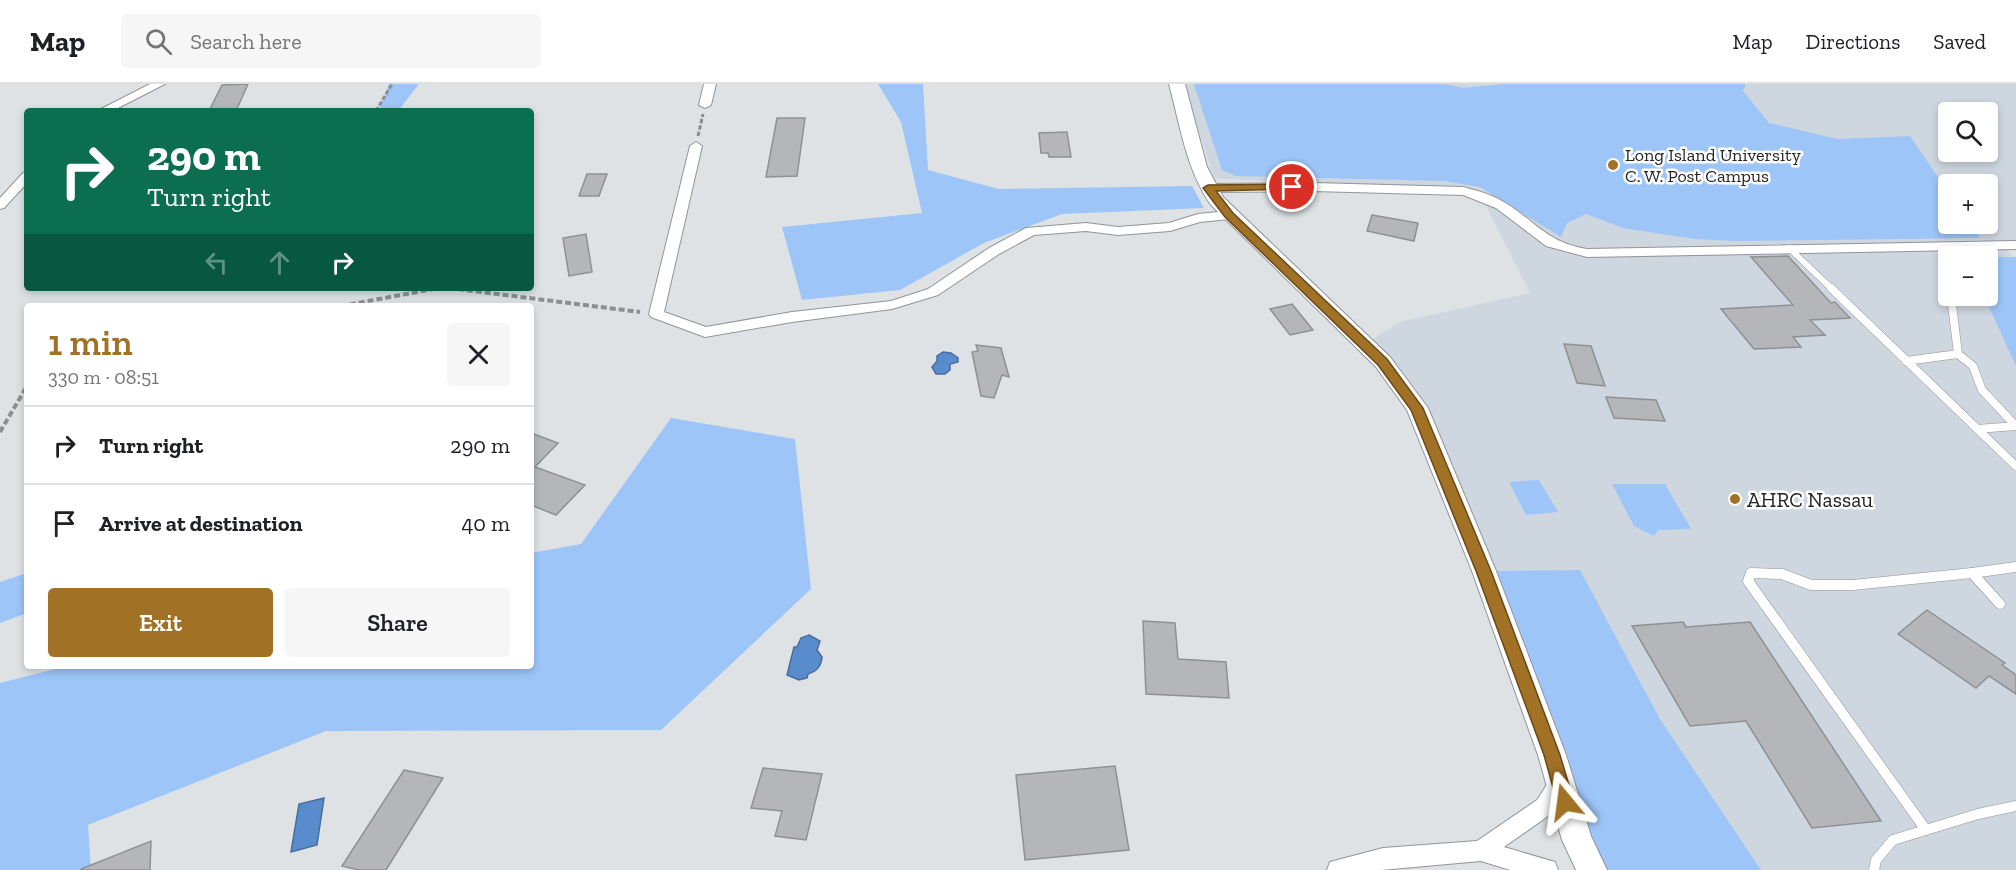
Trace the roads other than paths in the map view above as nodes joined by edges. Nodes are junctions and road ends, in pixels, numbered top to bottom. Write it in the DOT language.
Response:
graph roads {
  1 [pos="159,84"];
  2 [pos="710,84"];
  3 [pos="1177,84"];
  4 [pos="705,105"];
  5 [pos="109,108"];
  6 [pos="696,146"];
  7 [pos="24,179"];
  8 [pos="1208,188"];
  9 [pos="0,205"];
  10 [pos="1229,215"];
  11 [pos="2016,245"];
  12 [pos="1789,248"];
  13 [pos="1952,306"];
  14 [pos="1958,354"];
  15 [pos="1906,361"];
  16 [pos="2015,426"];
  17 [pos="1977,429"];
  18 [pos="2016,466"];
  19 [pos="2016,567"];
  20 [pos="1972,573"];
  21 [pos="2000,604"];
  22 [pos="1559,784"];
  23 [pos="2016,806"];
  24 [pos="1926,830"];
  25 [pos="1481,851"];
  26 [pos="1338,870"];
  27 [pos="1547,870"];
  28 [pos="1592,870"];
  29 [pos="1874,870"];
  1 -- 5 [label="street"];
  2 -- 4 [label="street"];
  3 -- 8 [label="main road"];
  6 -- 10 [label="street"];
  7 -- 9 [label="street"];
  8 -- 10 [label="main road"];
  8 -- 12 [label="street"];
  10 -- 22 [label="main road"];
  11 -- 12 [label="street"];
  12 -- 15 [label="lane"];
  13 -- 14 [label="lane"];
  14 -- 15 [label="lane"];
  14 -- 16 [label="lane"];
  15 -- 17 [label="lane"];
  16 -- 17 [label="lane"];
  17 -- 18 [label="lane"];
  19 -- 20 [label="lane"];
  20 -- 21 [label="lane"];
  20 -- 24 [label="lane"];
  22 -- 25 [label="street"];
  22 -- 28 [label="main road"];
  23 -- 24 [label="lane"];
  24 -- 29 [label="lane"];
  25 -- 26 [label="street"];
  25 -- 27 [label="street"];
}
